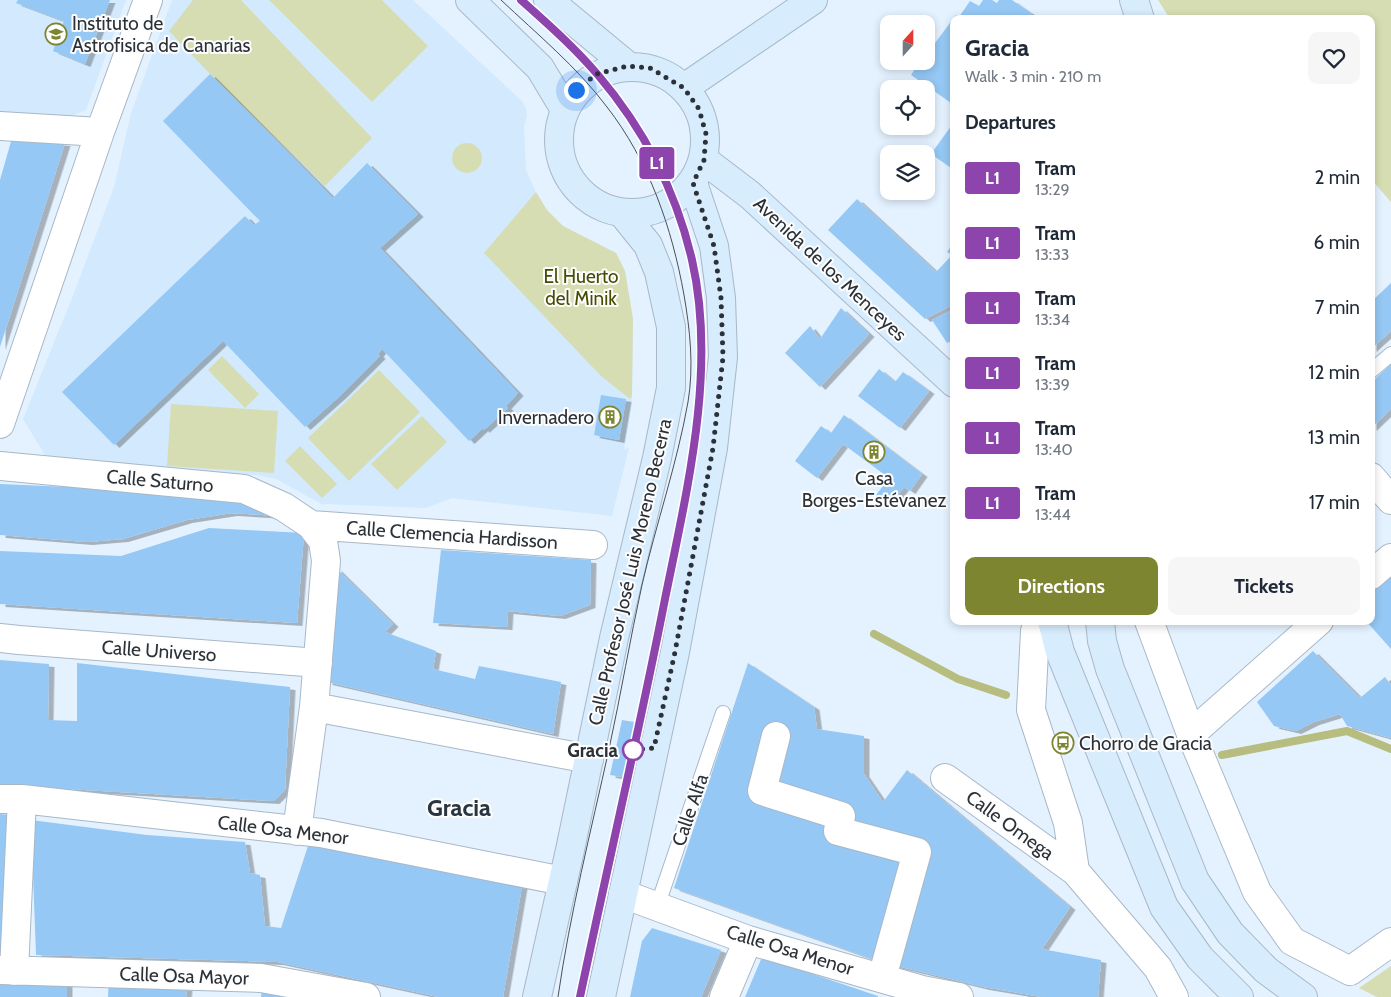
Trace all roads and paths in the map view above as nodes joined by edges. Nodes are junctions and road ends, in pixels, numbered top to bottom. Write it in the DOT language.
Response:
graph roads {
  1 [pos="148,0"];
  2 [pos="470,0"];
  3 [pos="548,0"];
  4 [pos="813,0"];
  5 [pos="1134,0"];
  6 [pos="1139,15"];
  7 [pos="628,66"];
  8 [pos="684,88"];
  9 [pos="564,108"];
  10 [pos="0,126"];
  11 [pos="100,132"];
  12 [pos="698,172"];
  13 [pos="623,214"];
  14 [pos="1391,354"];
  15 [pos="1375,368"];
  16 [pos="950,379"];
  17 [pos="0,424"];
  18 [pos="0,466"];
  19 [pos="1375,482"];
  20 [pos="1391,500"];
  21 [pos="311,525"];
  22 [pos="593,545"];
  23 [pos="1391,558"];
  24 [pos="1375,572"];
  25 [pos="1037,625"];
  26 [pos="1053,625"];
  27 [pos="1100,625"];
  28 [pos="1150,625"];
  29 [pos="1314,625"];
  30 [pos="0,638"];
  31 [pos="318,663"];
  32 [pos="314,707"];
  33 [pos="723,713"];
  34 [pos="1191,734"];
  35 [pos="776,736"];
  36 [pos="589,759"];
  37 [pos="945,778"];
  38 [pos="11,799"];
  39 [pos="297,830"];
  40 [pos="1074,871"];
  41 [pos="563,881"];
  42 [pos="623,894"];
  43 [pos="657,907"];
  44 [pos="748,940"];
  45 [pos="1391,942"];
  46 [pos="885,967"];
  47 [pos="7,971"];
  48 [pos="366,997"];
  49 [pos="537,997"];
  50 [pos="600,997"];
  51 [pos="724,997"];
  52 [pos="959,997"];
  53 [pos="1173,997"];
  54 [pos="1239,997"];
  55 [pos="1303,997"];
  1 -- 11 [label="street"];
  2 -- 9 [label="main road"];
  3 -- 7 [label="main road"];
  4 -- 8 [label="main road"];
  5 -- 6 [label="main road"];
  7 -- 8 [label="main road"];
  7 -- 9 [label="main road"];
  8 -- 12 [label="main road"];
  9 -- 13 [label="main road"];
  10 -- 11 [label="street"];
  11 -- 17 [label="street"];
  12 -- 13 [label="main road"];
  12 -- 16 [label="main road, Avenida de los Menceyes"];
  12 -- 42 [label="main road"];
  13 -- 36 [label="main road, Calle Profesor José Luis Moreno Becerra"];
  14 -- 15 [label="lane"];
  18 -- 21 [label="street, Calle Saturno"];
  19 -- 20 [label="street"];
  21 -- 22 [label="street, Calle Clemencia Hardisson"];
  21 -- 31 [label="street"];
  23 -- 24 [label="street"];
  25 -- 40 [label="street, Calle Omega"];
  26 -- 54 [label="main road"];
  27 -- 55 [label="main road"];
  28 -- 34 [label="street"];
  29 -- 34 [label="street"];
  30 -- 31 [label="street, Calle Universo"];
  31 -- 32 [label="street"];
  32 -- 36 [label="street"];
  32 -- 39 [label="street"];
  33 -- 43 [label="lane, Calle Alfa"];
  34 -- 45 [label="street"];
  35 -- 46 [label="street"];
  36 -- 41 [label="main road, Calle Profesor José Luis Moreno Becerra"];
  37 -- 40 [label="street, Calle Omega"];
  38 -- 39 [label="street, Calle Osa Menor"];
  38 -- 47 [label="street"];
  39 -- 41 [label="street, Calle Osa Menor"];
  40 -- 53 [label="street, Calle Omega"];
  41 -- 49 [label="main road, Calle Profesor José Luis Moreno Becerra"];
  42 -- 43 [label="street, Calle Osa Menor"];
  42 -- 50 [label="main road"];
  43 -- 44 [label="street, Calle Osa Menor"];
  44 -- 51 [label="street"];
  44 -- 52 [label="street, Calle Osa Menor"];
  47 -- 48 [label="street, Calle Osa Mayor"];
}
